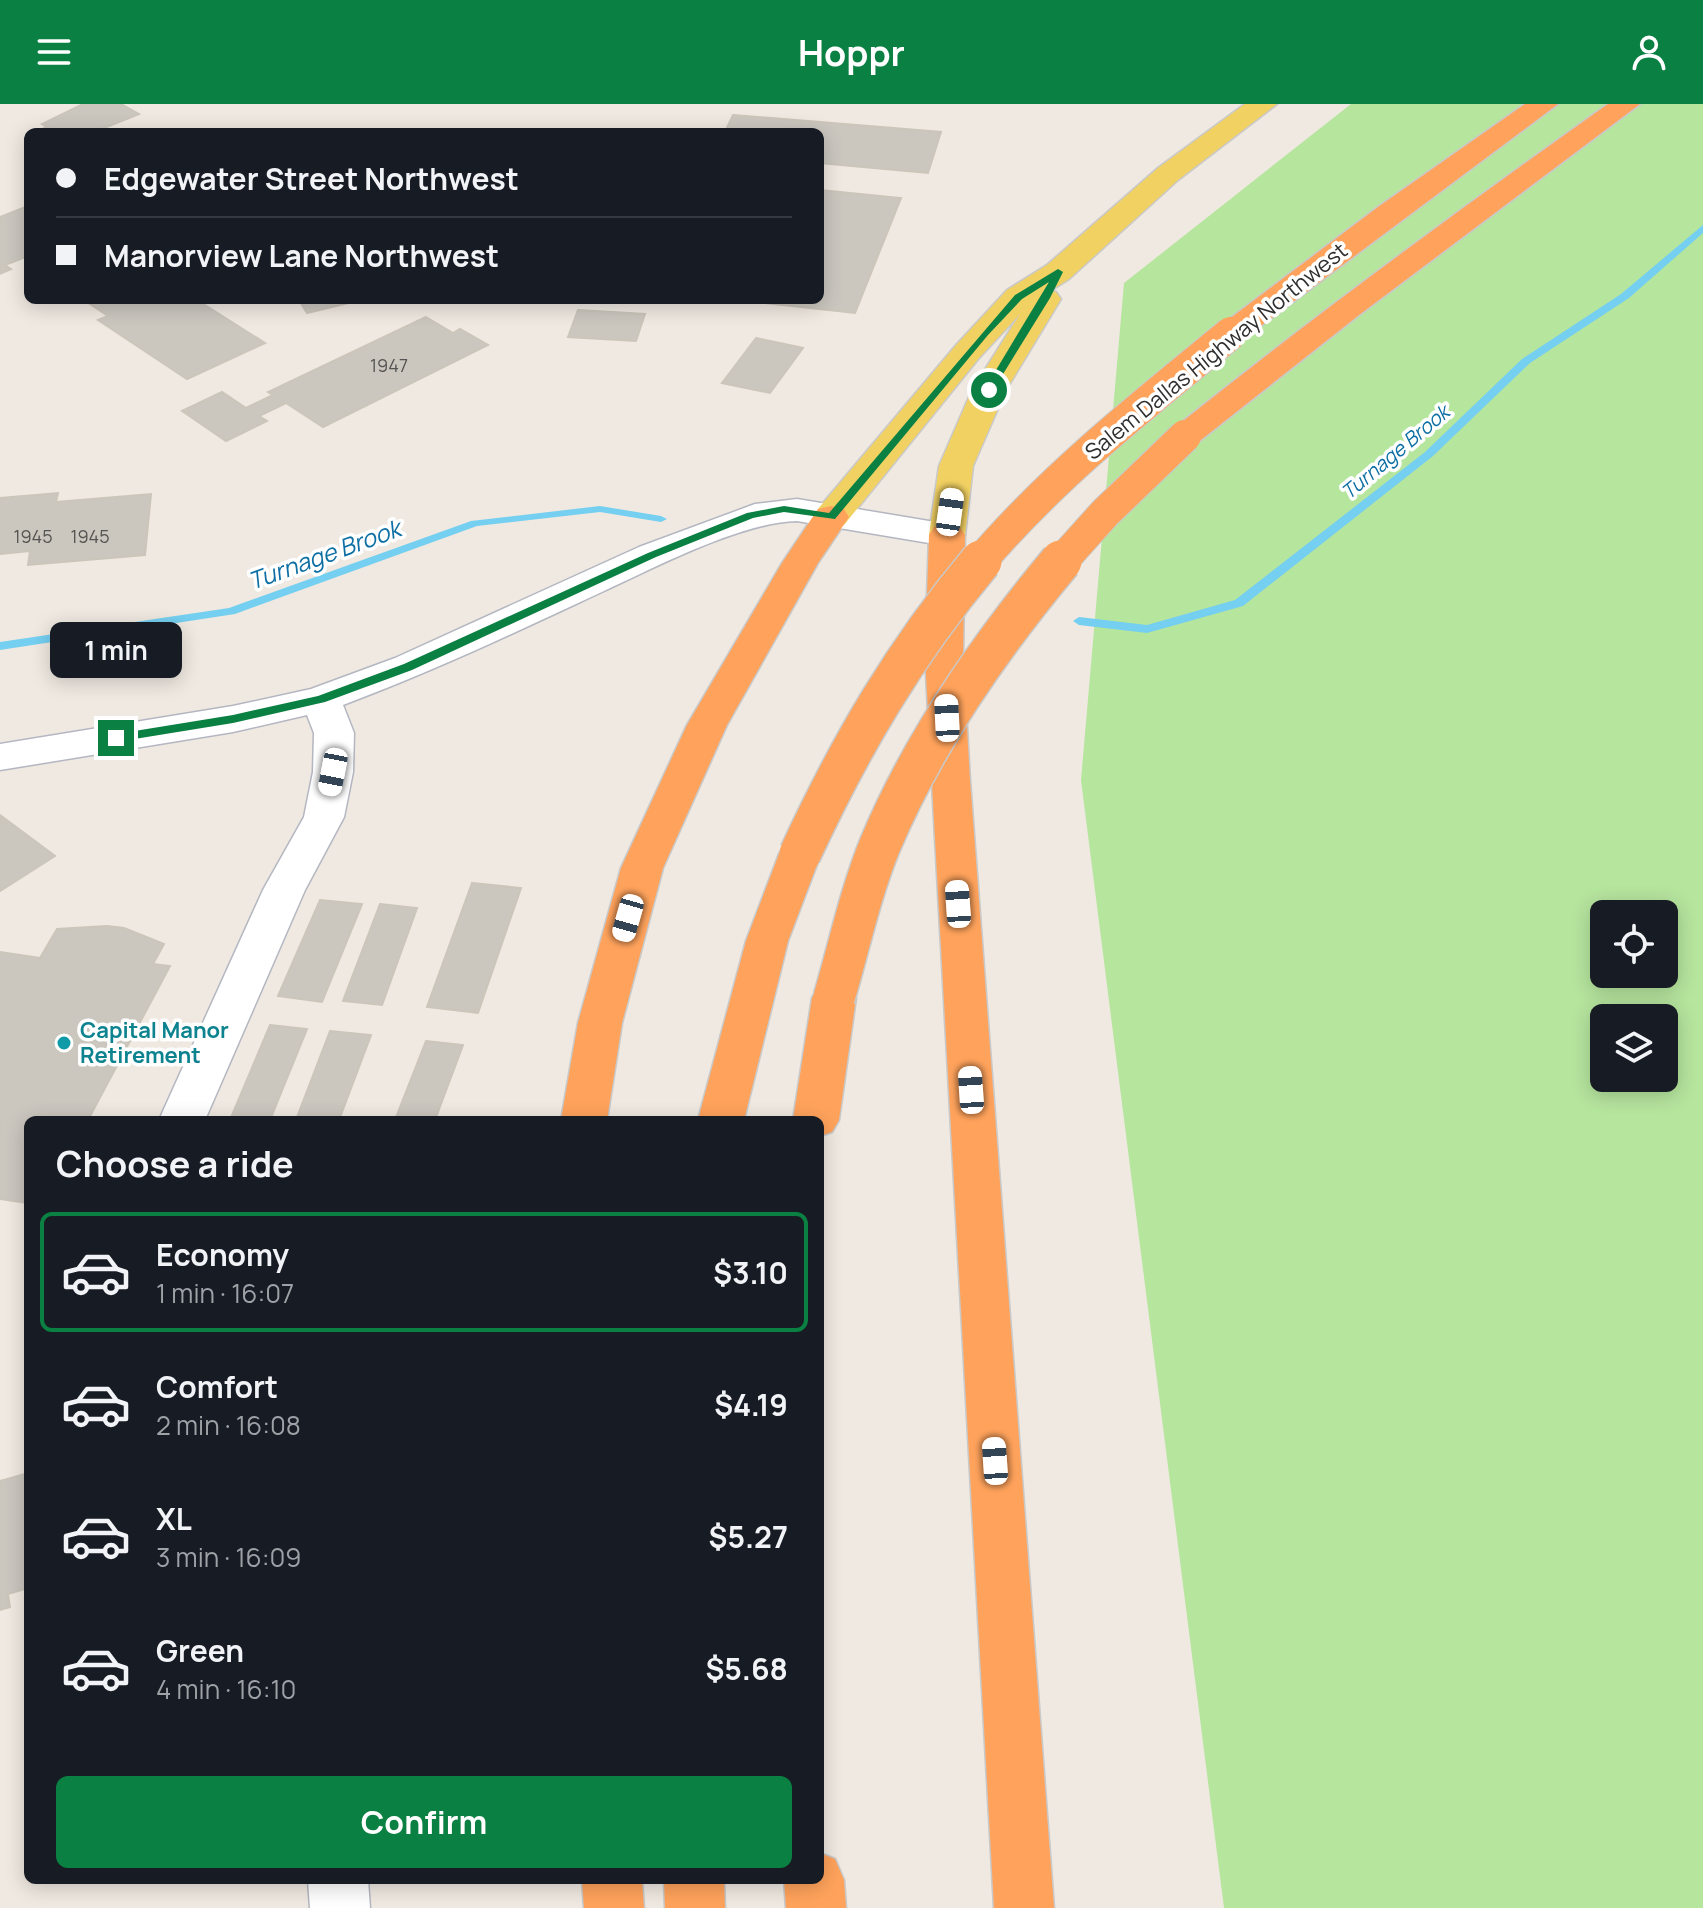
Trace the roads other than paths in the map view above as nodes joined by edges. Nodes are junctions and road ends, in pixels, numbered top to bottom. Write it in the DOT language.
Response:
graph roads {
  1 [pos="1263,104"];
  2 [pos="1544,104"];
  3 [pos="1626,104"];
  4 [pos="1058,272"];
  5 [pos="831,517"];
  6 [pos="947,535"];
  7 [pos="321,699"];
  8 [pos="0,757"];
  9 [pos="184,1116"];
  10 [pos="585,1116"];
  11 [pos="722,1116"];
  12 [pos="817,1116"];
  13 [pos="338,1884"];
  14 [pos="612,1884"];
  15 [pos="694,1884"];
  16 [pos="814,1884"];
  17 [pos="340,1908"];
  18 [pos="614,1908"];
  19 [pos="695,1908"];
  20 [pos="816,1908"];
  21 [pos="1024,1908"];
  1 -- 4 [label="main road"];
  2 -- 11 [label="highway, Salem Dallas Highway Northwest, bridge"];
  3 -- 12 [label="highway, Salem Dallas Highway Northwest, bridge"];
  4 -- 5 [label="main road"];
  4 -- 6 [label="main road"];
  5 -- 6 [label="street"];
  5 -- 7 [label="street"];
  5 -- 10 [label="highway"];
  6 -- 21 [label="highway"];
  7 -- 8 [label="street"];
  7 -- 9 [label="street"];
  13 -- 17 [label="street"];
  14 -- 18 [label="highway"];
  15 -- 19 [label="highway"];
  16 -- 20 [label="highway"];
}
